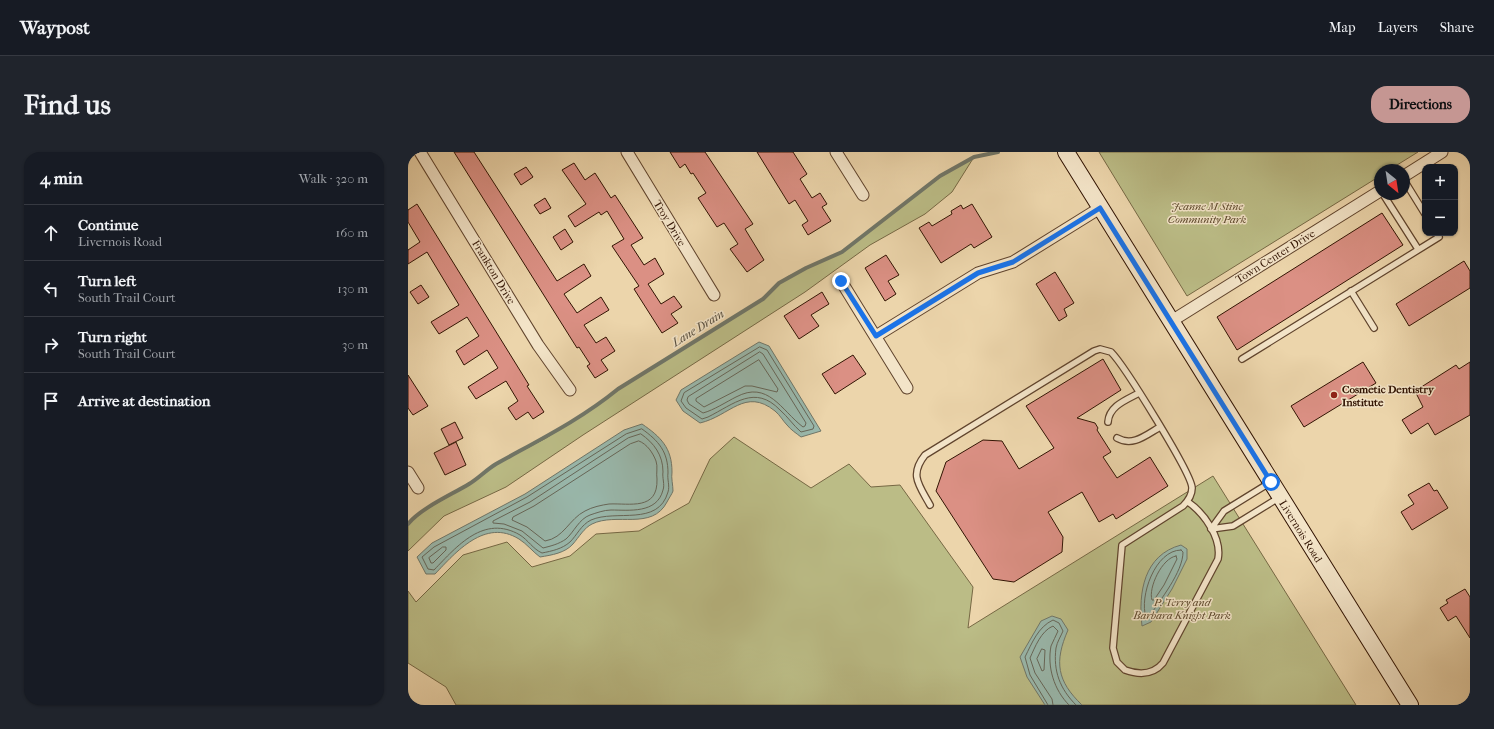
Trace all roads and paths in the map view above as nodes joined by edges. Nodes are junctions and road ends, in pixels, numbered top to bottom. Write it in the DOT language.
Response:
graph roads {
  1 [pos="420,152"];
  2 [pos="627,152"];
  3 [pos="836,152"];
  4 [pos="1066,152"];
  5 [pos="1442,152"];
  6 [pos="1410,172"];
  7 [pos="1410,190"];
  8 [pos="863,195"];
  9 [pos="1374,195"];
  10 [pos="1387,200"];
  11 [pos="1100,208"];
  12 [pos="1422,209"];
  13 [pos="1436,236"];
  14 [pos="1418,249"];
  15 [pos="841,281"];
  16 [pos="1351,291"];
  17 [pos="714,295"];
  18 [pos="1170,322"];
  19 [pos="1374,328"];
  20 [pos="876,336"];
  21 [pos="1242,359"];
  22 [pos="907,388"];
  23 [pos="570,390"];
  24 [pos="1139,393"];
  25 [pos="1108,422"];
  26 [pos="1160,427"];
  27 [pos="1117,438"];
  28 [pos="408,472"];
  29 [pos="1271,482"];
  30 [pos="418,488"];
  31 [pos="1280,497"];
  32 [pos="1188,502"];
  33 [pos="930,505"];
  34 [pos="1211,529"];
  35 [pos="1410,705"];
  1 -- 23 [label="street, Frankton Drive"];
  2 -- 17 [label="street, Troy Drive"];
  3 -- 8 [label="street"];
  4 -- 11 [label="main road, Livernois Road"];
  5 -- 6 [label="street"];
  7 -- 12 [label="lane"];
  9 -- 18 [label="street, Town Center Drive"];
  10 -- 14 [label="lane"];
  11 -- 18 [label="main road, Livernois Road"];
  11 -- 20 [label="street"];
  13 -- 14 [label="lane"];
  14 -- 16 [label="lane"];
  15 -- 20 [label="street"];
  16 -- 19 [label="lane"];
  16 -- 21 [label="lane"];
  18 -- 29 [label="main road, Livernois Road"];
  20 -- 22 [label="street"];
  24 -- 25 [label="lane"];
  24 -- 26 [label="lane"];
  24 -- 33 [label="lane"];
  26 -- 27 [label="lane"];
  26 -- 32 [label="lane"];
  28 -- 30 [label="street"];
  29 -- 31 [label="main road, Livernois Road"];
  29 -- 34 [label="lane"];
  31 -- 34 [label="lane"];
  31 -- 35 [label="main road, Livernois Road"];
  32 -- 34 [label="lane"];
  32 -- 34 [label="lane"];
}
